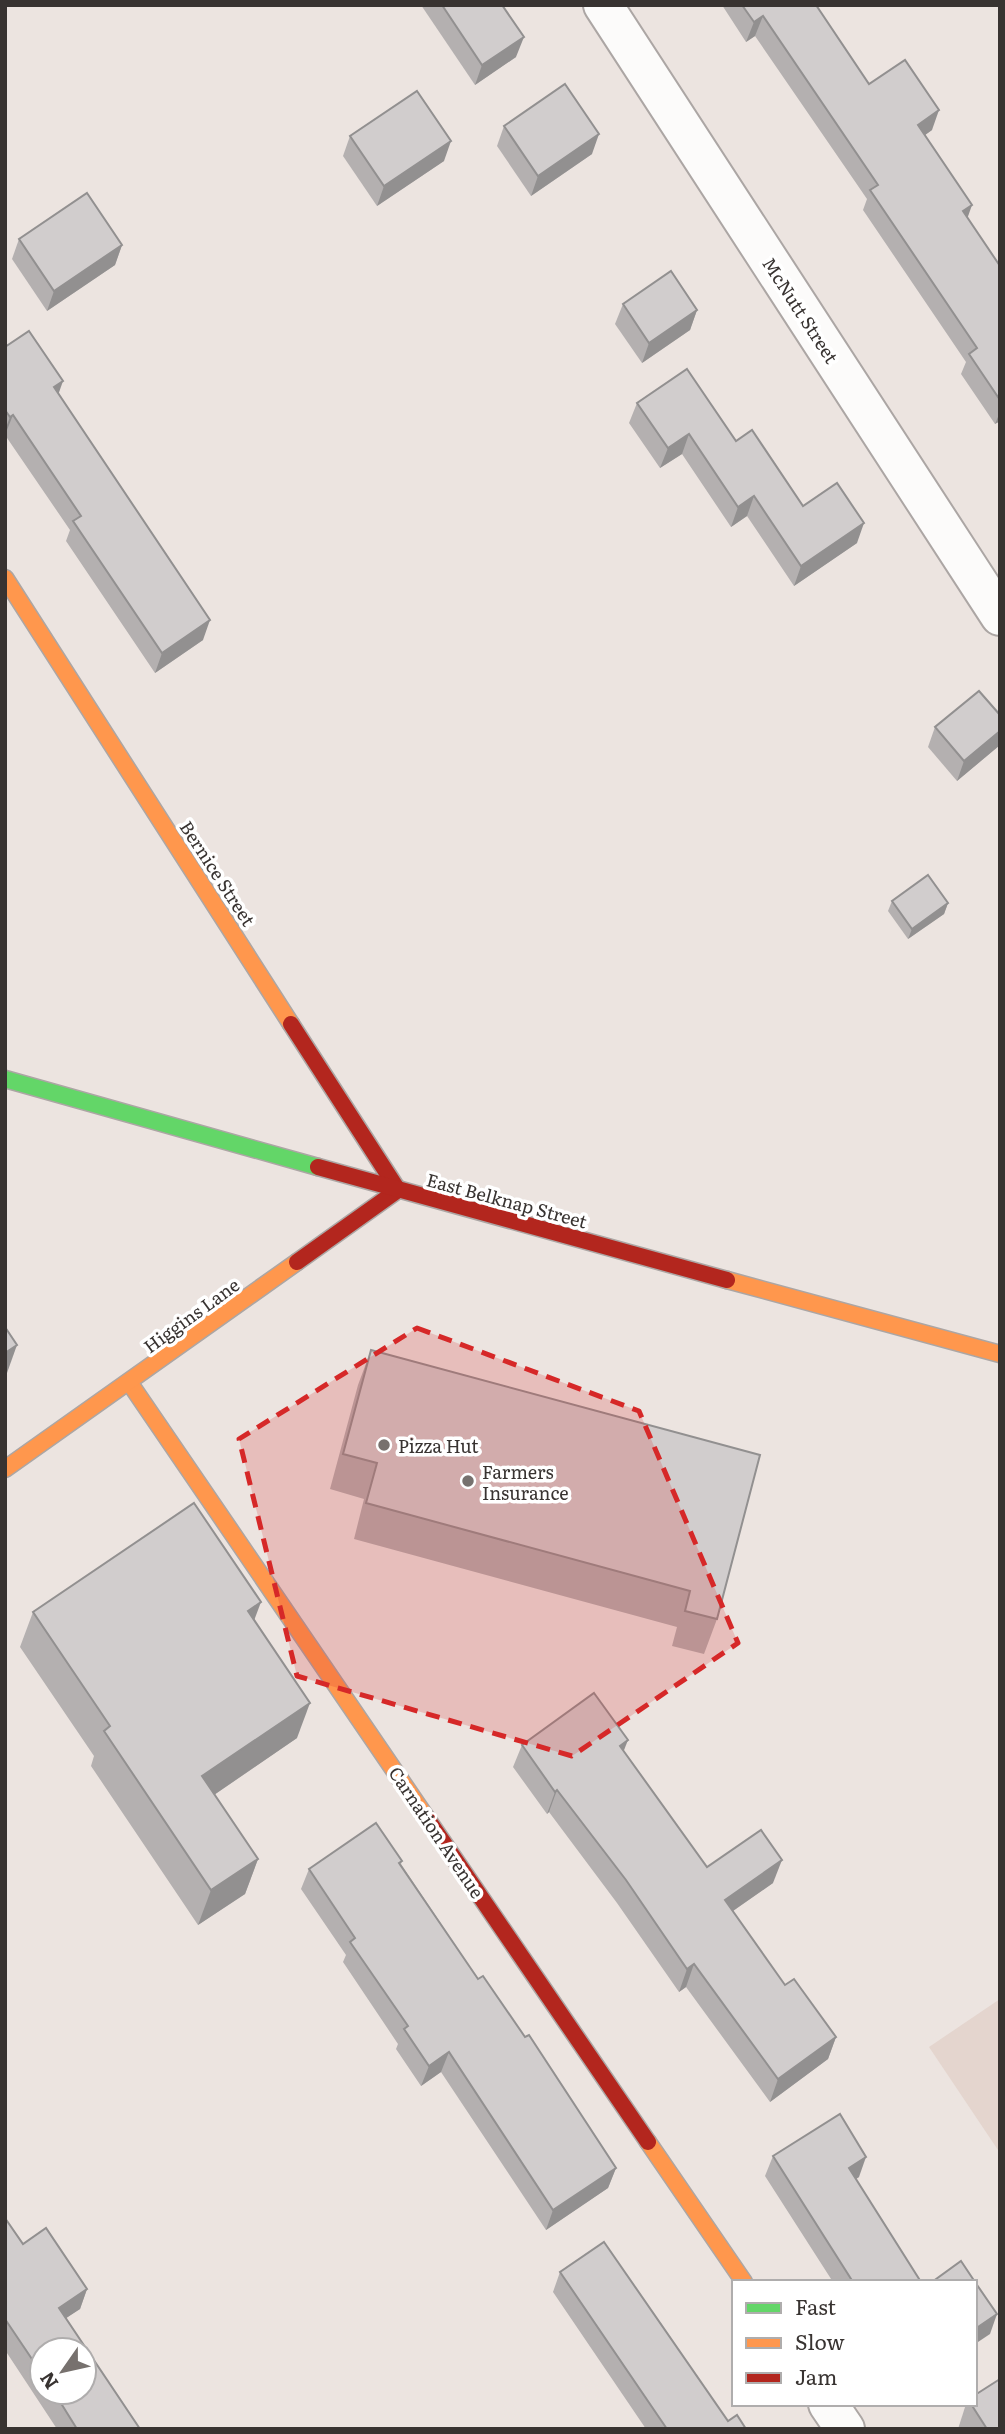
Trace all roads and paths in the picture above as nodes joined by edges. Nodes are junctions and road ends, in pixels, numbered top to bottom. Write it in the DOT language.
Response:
graph roads {
  1 [pos="603,5"];
  2 [pos="5,578"];
  3 [pos="1000,615"];
  4 [pos="5,1079"];
  5 [pos="398,1190"];
  6 [pos="1000,1354"];
  7 [pos="130,1382"];
  8 [pos="5,1469"];
  9 [pos="743,2280"];
  10 [pos="829,2406"];
  11 [pos="845,2429"];
  1 -- 3 [label="street, McNutt Street"];
  2 -- 5 [label="street, Bernice Street"];
  4 -- 5 [label="street, East Belknap Street"];
  5 -- 6 [label="street, East Belknap Street"];
  5 -- 7 [label="street, Higgins Lane"];
  7 -- 8 [label="street, Higgins Lane"];
  7 -- 9 [label="street, Carnation Avenue"];
  10 -- 11 [label="street"];
}
